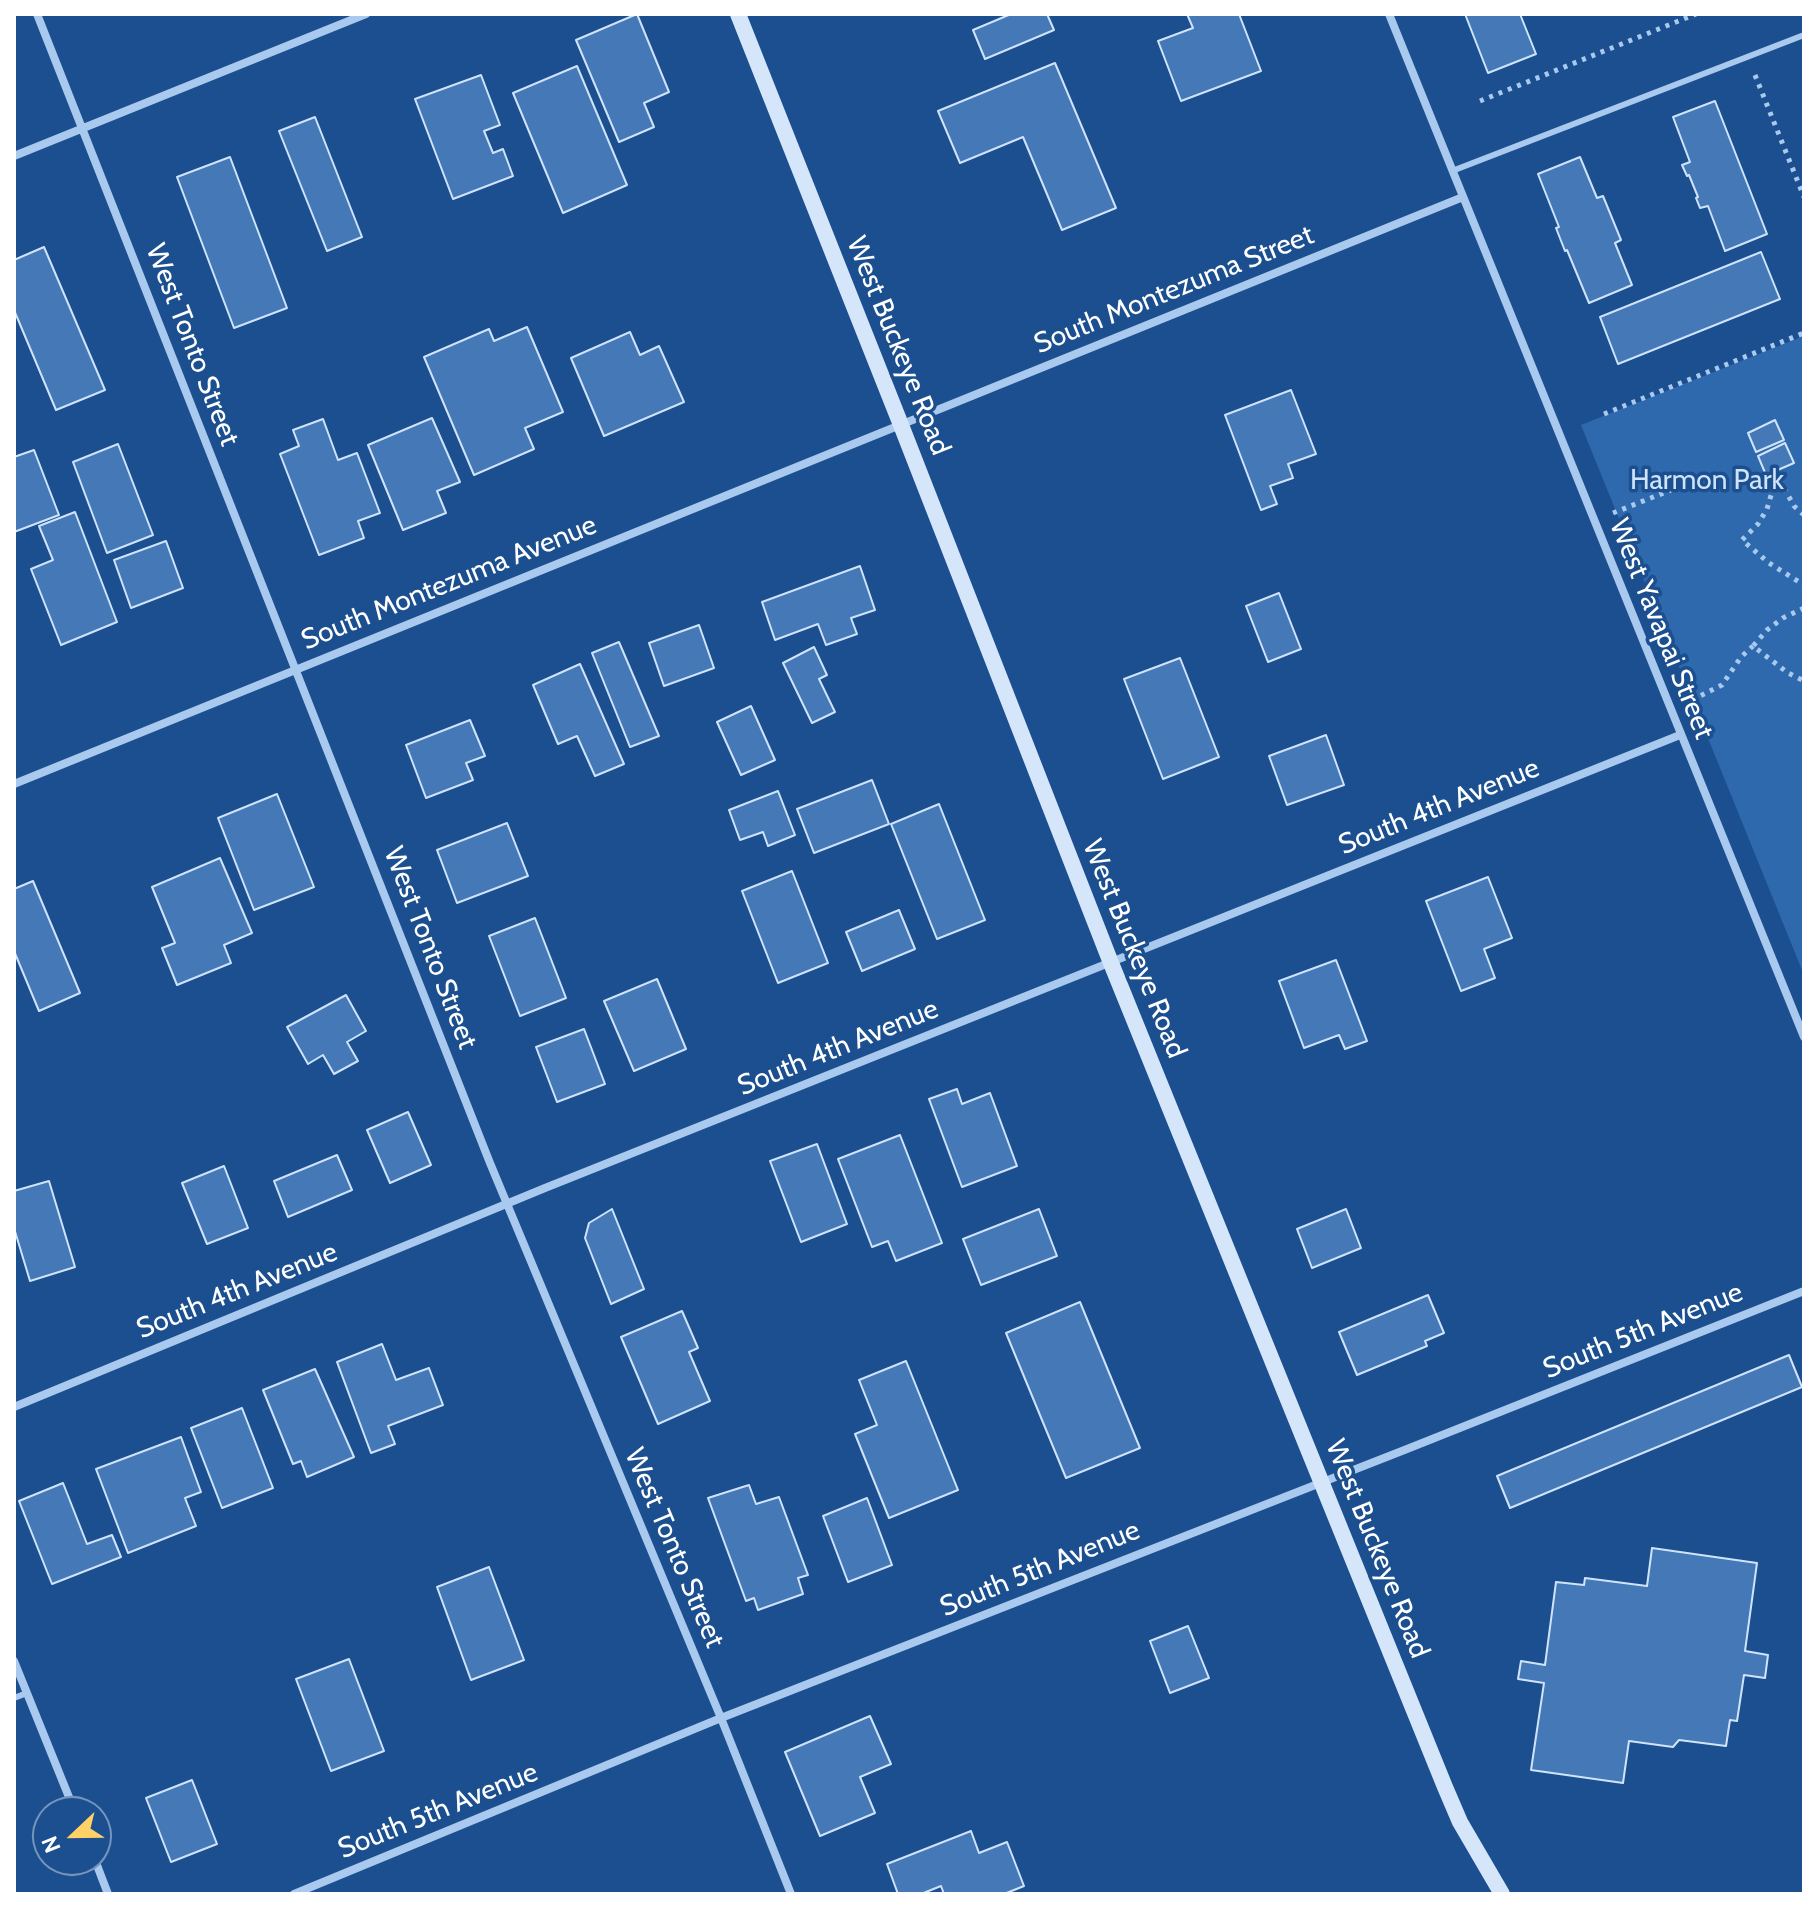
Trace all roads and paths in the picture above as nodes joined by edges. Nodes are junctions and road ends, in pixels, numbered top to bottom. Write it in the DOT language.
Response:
graph roads {
  1 [pos="37,14"];
  2 [pos="366,14"];
  3 [pos="738,14"];
  4 [pos="1389,14"];
  5 [pos="1696,14"];
  6 [pos="1804,35"];
  7 [pos="1755,74"];
  8 [pos="1480,101"];
  9 [pos="83,129"];
  10 [pos="14,156"];
  11 [pos="1452,171"];
  12 [pos="1463,197"];
  13 [pos="1804,197"];
  14 [pos="1804,333"];
  15 [pos="1604,414"];
  16 [pos="901,425"];
  17 [pos="1676,488"];
  18 [pos="1804,515"];
  19 [pos="1594,521"];
  20 [pos="1804,585"];
  21 [pos="1804,608"];
  22 [pos="1753,646"];
  23 [pos="296,670"];
  24 [pos="1804,681"];
  25 [pos="1670,710"];
  26 [pos="1680,735"];
  27 [pos="14,784"];
  28 [pos="1111,963"];
  29 [pos="1804,1037"];
  30 [pos="507,1204"];
  31 [pos="1804,1291"];
  32 [pos="14,1407"];
  33 [pos="1322,1482"];
  34 [pos="14,1661"];
  35 [pos="27,1693"];
  36 [pos="14,1698"];
  37 [pos="721,1718"];
  38 [pos="69,1796"];
  39 [pos="294,1894"];
  40 [pos="791,1894"];
  41 [pos="1502,1894"];
  1 -- 9 [label="street, West Tonto Street"];
  2 -- 9 [label="street"];
  3 -- 16 [label="main road, West Buckeye Road"];
  4 -- 11 [label="street, West Yavapai Street"];
  5 -- 8 [label="path"];
  6 -- 11 [label="lane"];
  7 -- 13 [label="path"];
  9 -- 10 [label="street"];
  9 -- 23 [label="street, West Tonto Street"];
  11 -- 12 [label="street, West Yavapai Street"];
  12 -- 16 [label="street, South Montezuma Street"];
  12 -- 19 [label="street, West Yavapai Street"];
  14 -- 15 [label="path"];
  16 -- 23 [label="street, South Montezuma Avenue"];
  16 -- 28 [label="main road, West Buckeye Road"];
  17 -- 19 [label="path"];
  18 -- 20 [label="path"];
  19 -- 25 [label="street, West Yavapai Street"];
  21 -- 22 [label="path"];
  22 -- 24 [label="path"];
  22 -- 25 [label="path"];
  23 -- 27 [label="street, South Montezuma Avenue"];
  23 -- 30 [label="street, West Tonto Street"];
  25 -- 26 [label="street, West Yavapai Street"];
  26 -- 28 [label="street, South 4th Avenue"];
  26 -- 29 [label="street, West Yavapai Street"];
  28 -- 30 [label="street, South 4th Avenue"];
  28 -- 33 [label="main road, West Buckeye Road"];
  30 -- 32 [label="street, South 4th Avenue"];
  30 -- 37 [label="street, West Tonto Street"];
  31 -- 33 [label="street, South 5th Avenue"];
  33 -- 37 [label="street, South 5th Avenue"];
  33 -- 41 [label="main road, West Buckeye Road"];
  34 -- 35 [label="street"];
  35 -- 36 [label="lane"];
  35 -- 38 [label="street"];
  37 -- 39 [label="street, South 5th Avenue"];
  37 -- 40 [label="street, West Tonto Street"];
}
